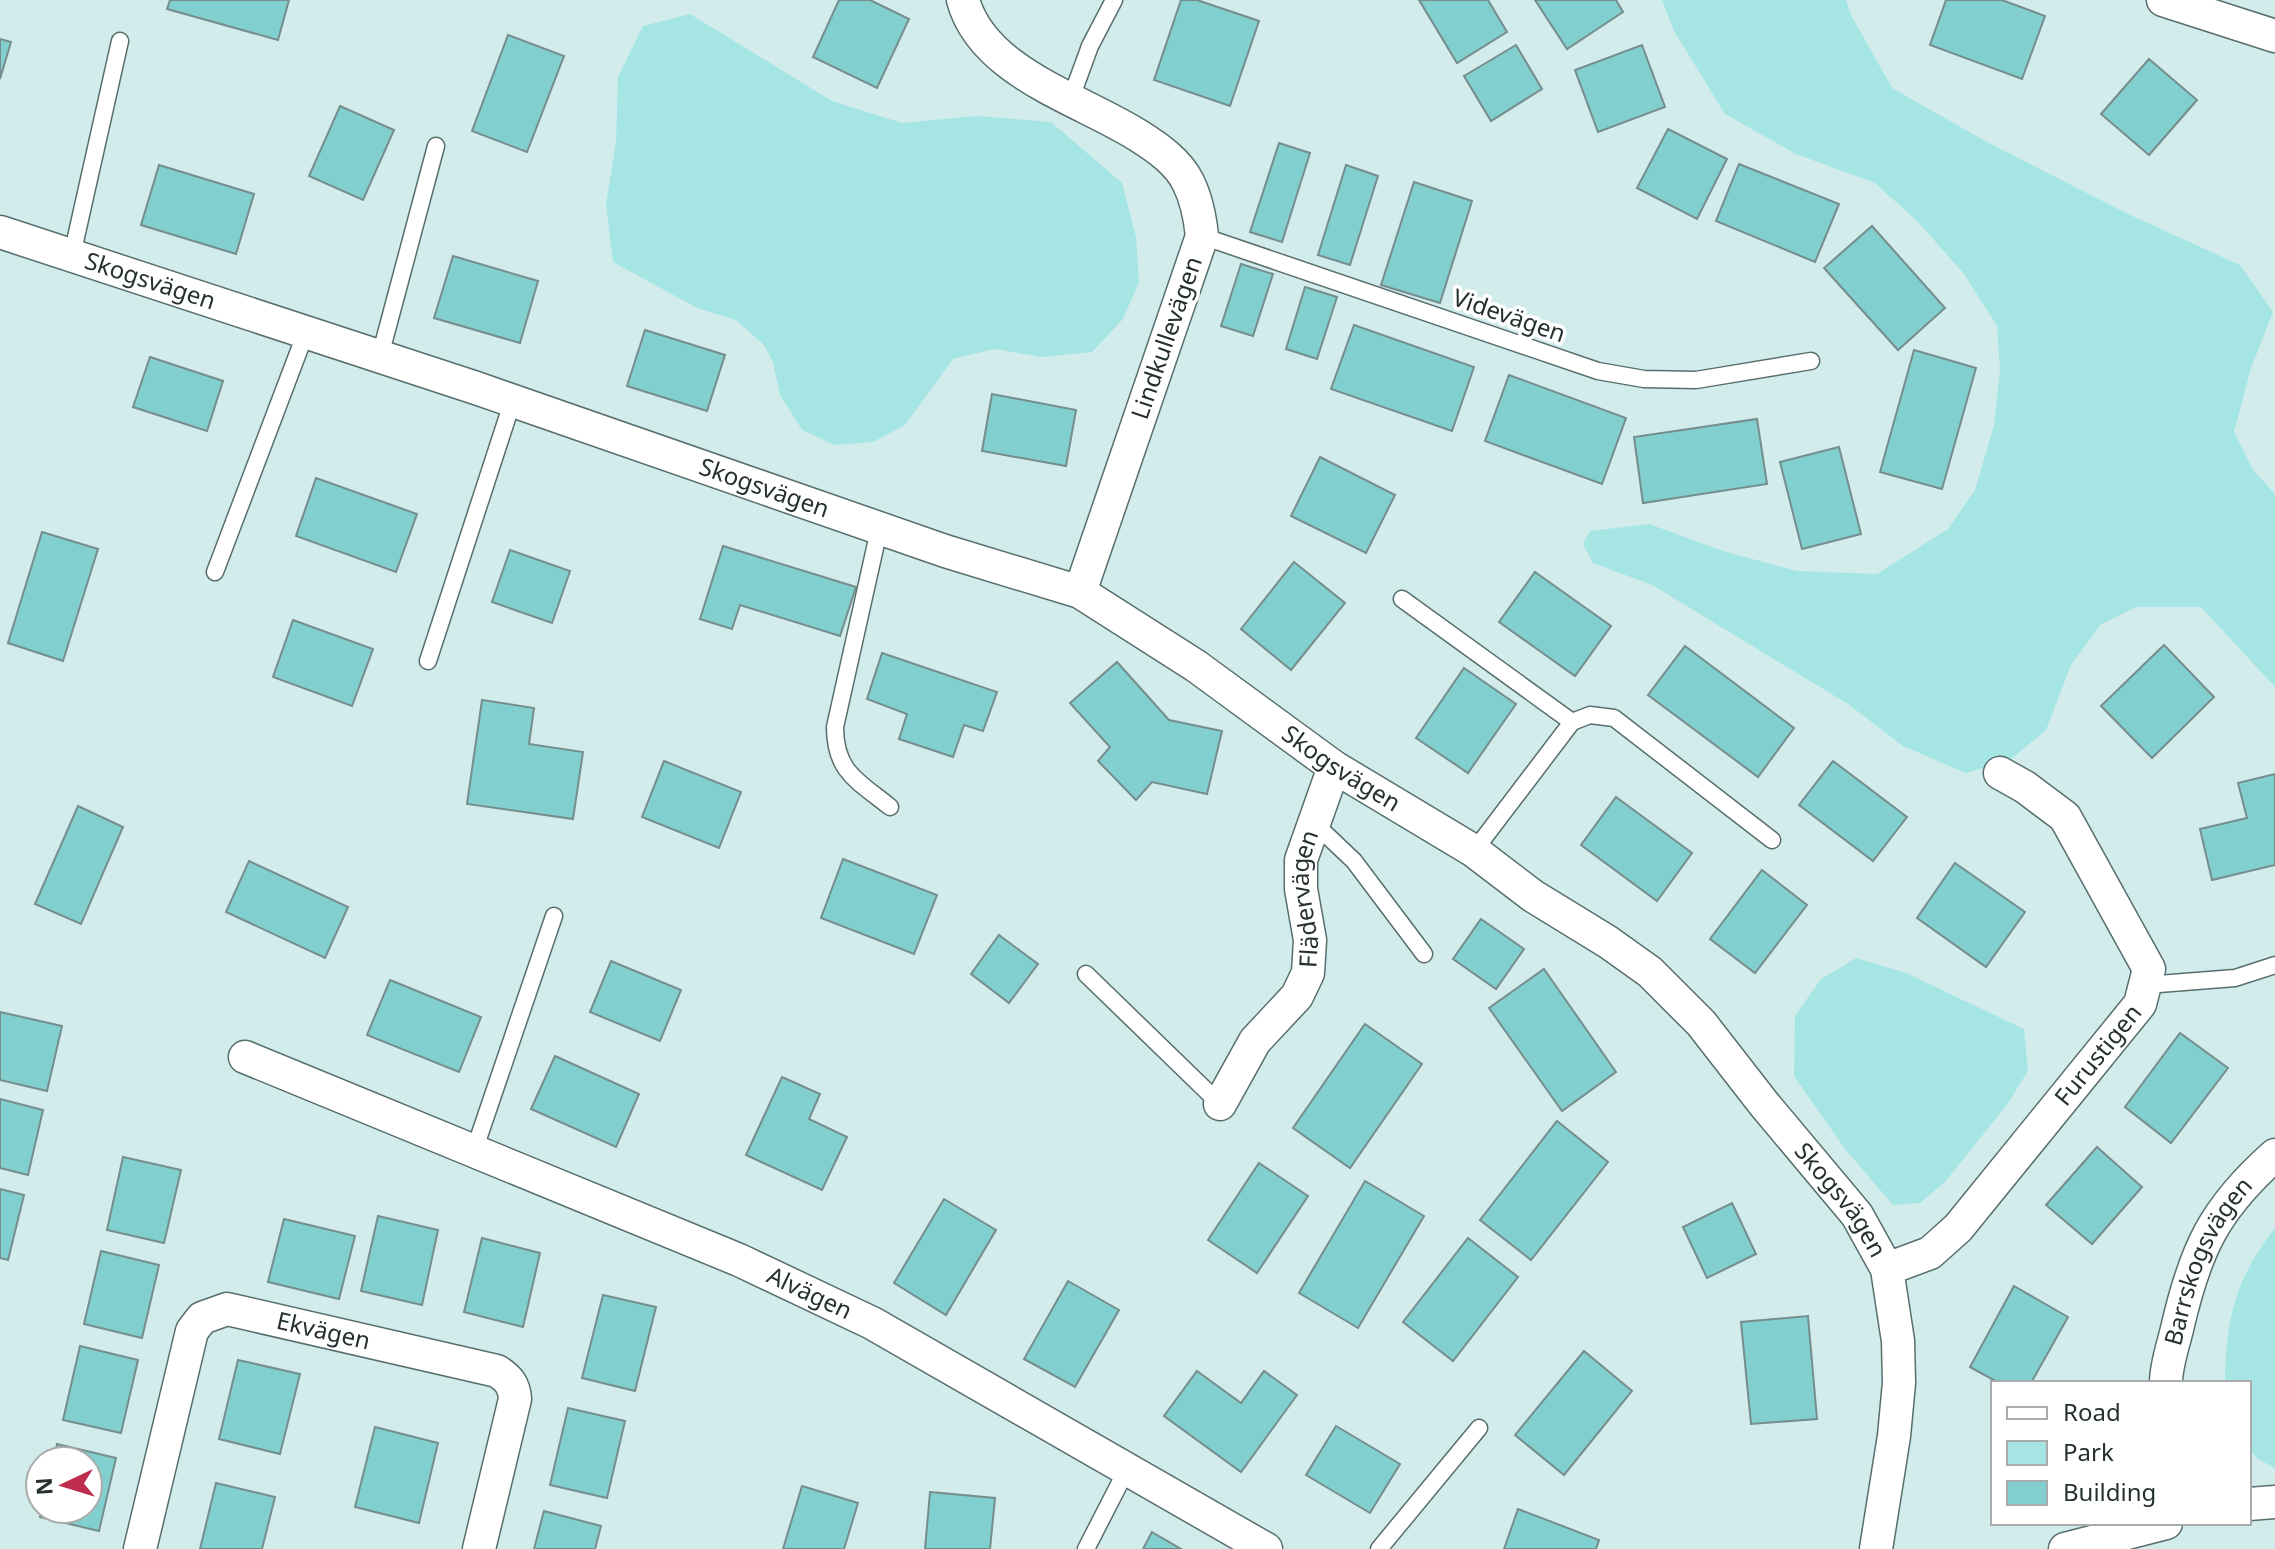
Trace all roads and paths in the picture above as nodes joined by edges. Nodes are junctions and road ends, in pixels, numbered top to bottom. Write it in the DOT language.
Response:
graph roads {
  1 [pos="963,0"];
  2 [pos="1114,0"];
  3 [pos="2163,0"];
  4 [pos="2275,36"];
  5 [pos="120,41"];
  6 [pos="1071,98"];
  7 [pos="436,146"];
  8 [pos="0,232"];
  9 [pos="1202,236"];
  10 [pos="72,255"];
  11 [pos="306,332"];
  12 [pos="380,356"];
  13 [pos="1811,361"];
  14 [pos="513,400"];
  15 [pos="879,530"];
  16 [pos="215,572"];
  17 [pos="1080,592"];
  18 [pos="1402,599"];
  19 [pos="428,661"];
  20 [pos="1572,722"];
  21 [pos="1334,767"];
  22 [pos="2000,773"];
  23 [pos="890,807"];
  24 [pos="1314,823"];
  25 [pos="1772,840"];
  26 [pos="1474,851"];
  27 [pos="554,916"];
  28 [pos="1424,954"];
  29 [pos="2275,965"];
  30 [pos="1086,974"];
  31 [pos="2146,985"];
  32 [pos="245,1057"];
  33 [pos="1220,1104"];
  34 [pos="474,1151"];
  35 [pos="2275,1155"];
  36 [pos="1887,1269"];
  37 [pos="2166,1381"];
  38 [pos="1479,1428"];
  39 [pos="1127,1469"];
  40 [pos="2275,1502"];
  41 [pos="2251,1504"];
  42 [pos="2158,1525"];
  43 [pos="140,1549"];
  44 [pos="479,1549"];
  45 [pos="1086,1549"];
  46 [pos="1266,1549"];
  47 [pos="1379,1549"];
  48 [pos="1876,1549"];
  49 [pos="2065,1549"];
  1 -- 6 [label="street, Lindkullevägen"];
  2 -- 6 [label="lane"];
  3 -- 4 [label="street"];
  5 -- 10 [label="lane"];
  6 -- 9 [label="street, Lindkullevägen"];
  7 -- 12 [label="lane"];
  8 -- 10 [label="street, Skogsvägen"];
  9 -- 13 [label="lane, Videvägen"];
  9 -- 17 [label="street, Lindkullevägen"];
  10 -- 11 [label="street, Skogsvägen"];
  11 -- 12 [label="street, Skogsvägen"];
  11 -- 16 [label="lane"];
  12 -- 14 [label="street, Skogsvägen"];
  14 -- 15 [label="street, Skogsvägen"];
  14 -- 19 [label="lane"];
  15 -- 17 [label="street, Skogsvägen"];
  15 -- 23 [label="lane"];
  17 -- 21 [label="street, Skogsvägen"];
  18 -- 20 [label="lane"];
  20 -- 25 [label="lane"];
  20 -- 26 [label="lane"];
  21 -- 24 [label="street, Flädervägen"];
  21 -- 26 [label="street, Skogsvägen"];
  22 -- 31 [label="street, Furustigen"];
  24 -- 28 [label="lane"];
  24 -- 33 [label="street, Flädervägen"];
  26 -- 36 [label="street, Skogsvägen"];
  27 -- 34 [label="lane"];
  29 -- 31 [label="lane"];
  30 -- 33 [label="lane"];
  31 -- 36 [label="street, Furustigen"];
  32 -- 34 [label="street, Alvägen"];
  34 -- 39 [label="street, Alvägen"];
  35 -- 37 [label="street, Barrskogsvägen"];
  36 -- 48 [label="street, Skogsvägen"];
  38 -- 47 [label="lane"];
  39 -- 45 [label="lane"];
  39 -- 46 [label="street, Alvägen"];
  40 -- 41 [label="street"];
  42 -- 49 [label="street"];
  43 -- 44 [label="street, Ekvägen"];
}
